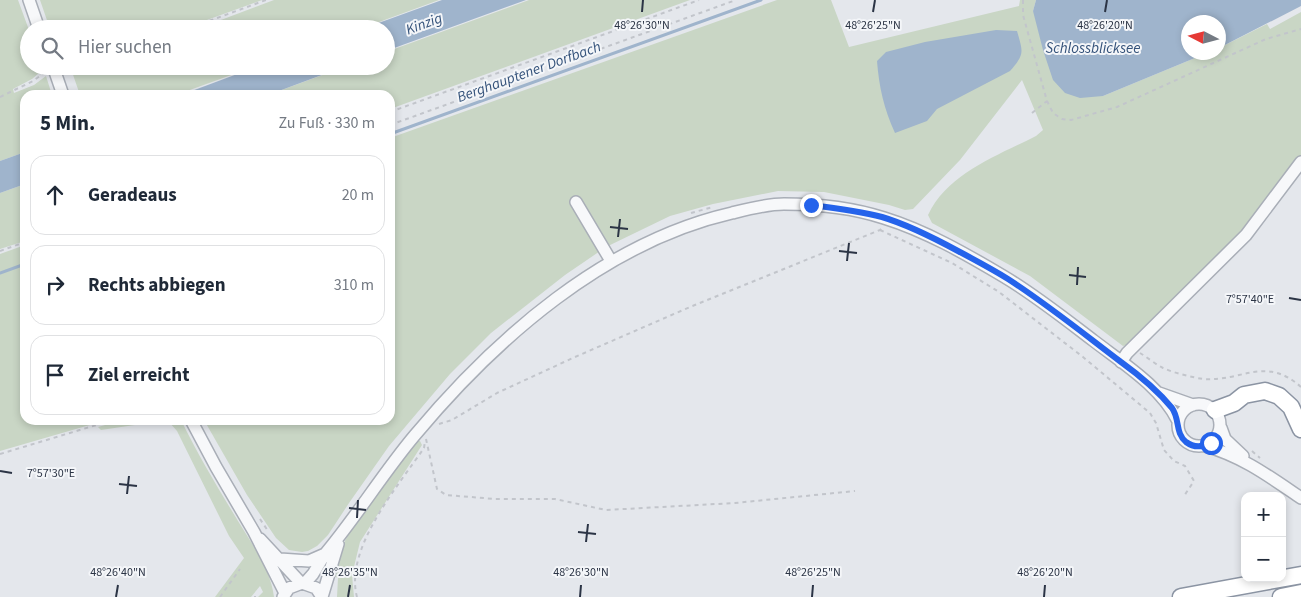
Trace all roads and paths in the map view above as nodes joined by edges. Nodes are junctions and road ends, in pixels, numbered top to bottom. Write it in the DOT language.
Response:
graph roads {
  1 [pos="29,0"];
  2 [pos="266,0"];
  3 [pos="699,0"];
  4 [pos="736,0"];
  5 [pos="1023,0"];
  6 [pos="36,20"];
  7 [pos="212,20"];
  8 [pos="1301,29"];
  9 [pos="44,75"];
  10 [pos="52,75"];
  11 [pos="60,90"];
  12 [pos="0,97"];
  13 [pos="1047,101"];
  14 [pos="395,110"];
  15 [pos="1032,113"];
  16 [pos="395,123"];
  17 [pos="1301,162"];
  18 [pos="576,202"];
  19 [pos="720,206"];
  20 [pos="686,215"];
  21 [pos="889,220"];
  22 [pos="880,230"];
  23 [pos="20,244"];
  24 [pos="0,251"];
  25 [pos="611,261"];
  26 [pos="1134,348"];
  27 [pos="1121,362"];
  28 [pos="1301,388"];
  29 [pos="1153,389"];
  30 [pos="1193,405"];
  31 [pos="1215,410"];
  32 [pos="1178,421"];
  33 [pos="96,425"];
  34 [pos="194,425"];
  35 [pos="438,425"];
  36 [pos="1221,428"];
  37 [pos="1301,429"];
  38 [pos="1205,446"];
  39 [pos="1248,448"];
  40 [pos="0,454"];
  41 [pos="1256,462"];
  42 [pos="855,491"];
  43 [pos="1184,496"];
  44 [pos="1301,498"];
  45 [pos="260,519"];
  46 [pos="254,532"];
  47 [pos="271,535"];
  48 [pos="341,535"];
  49 [pos="326,554"];
  50 [pos="280,559"];
  51 [pos="240,569"];
  52 [pos="1301,575"];
  53 [pos="302,583"];
  54 [pos="1301,593"];
  55 [pos="284,595"];
  56 [pos="220,597"];
  57 [pos="322,597"];
  58 [pos="357,597"];
  59 [pos="1181,597"];
  60 [pos="1281,597"];
  1 -- 6 [label="street"];
  2 -- 7 [label="path"];
  3 -- 14 [label="path"];
  4 -- 16 [label="path"];
  5 -- 13 [label="path"];
  8 -- 13 [label="path"];
  9 -- 12 [label="path"];
  10 -- 11 [label="street"];
  13 -- 15 [label="path"];
  17 -- 26 [label="street"];
  18 -- 25 [label="street"];
  19 -- 20 [label="path"];
  21 -- 22 [label="path"];
  21 -- 25 [label="street"];
  21 -- 27 [label="street"];
  22 -- 35 [label="path"];
  22 -- 43 [label="path"];
  23 -- 24 [label="path"];
  25 -- 48 [label="street"];
  26 -- 27 [label="street"];
  26 -- 28 [label="path"];
  27 -- 29 [label="street"];
  29 -- 30 [label="street"];
  29 -- 32 [label="street"];
  30 -- 31 [label="street"];
  30 -- 32 [label="street"];
  31 -- 36 [label="street"];
  31 -- 37 [label="highway"];
  32 -- 38 [label="street"];
  33 -- 40 [label="path"];
  34 -- 46 [label="street"];
  36 -- 38 [label="street"];
  36 -- 41 [label="street"];
  38 -- 41 [label="street"];
  39 -- 41 [label="path"];
  41 -- 44 [label="street"];
  42 -- 58 [label="path"];
  45 -- 47 [label="path"];
  46 -- 50 [label="street"];
  46 -- 55 [label="street"];
  48 -- 49 [label="street"];
  48 -- 57 [label="street"];
  49 -- 50 [label="street"];
  49 -- 53 [label="street"];
  50 -- 53 [label="street"];
  51 -- 56 [label="path"];
  52 -- 59 [label="highway"];
  53 -- 55 [label="street"];
  53 -- 57 [label="street"];
  54 -- 60 [label="highway"];
}
